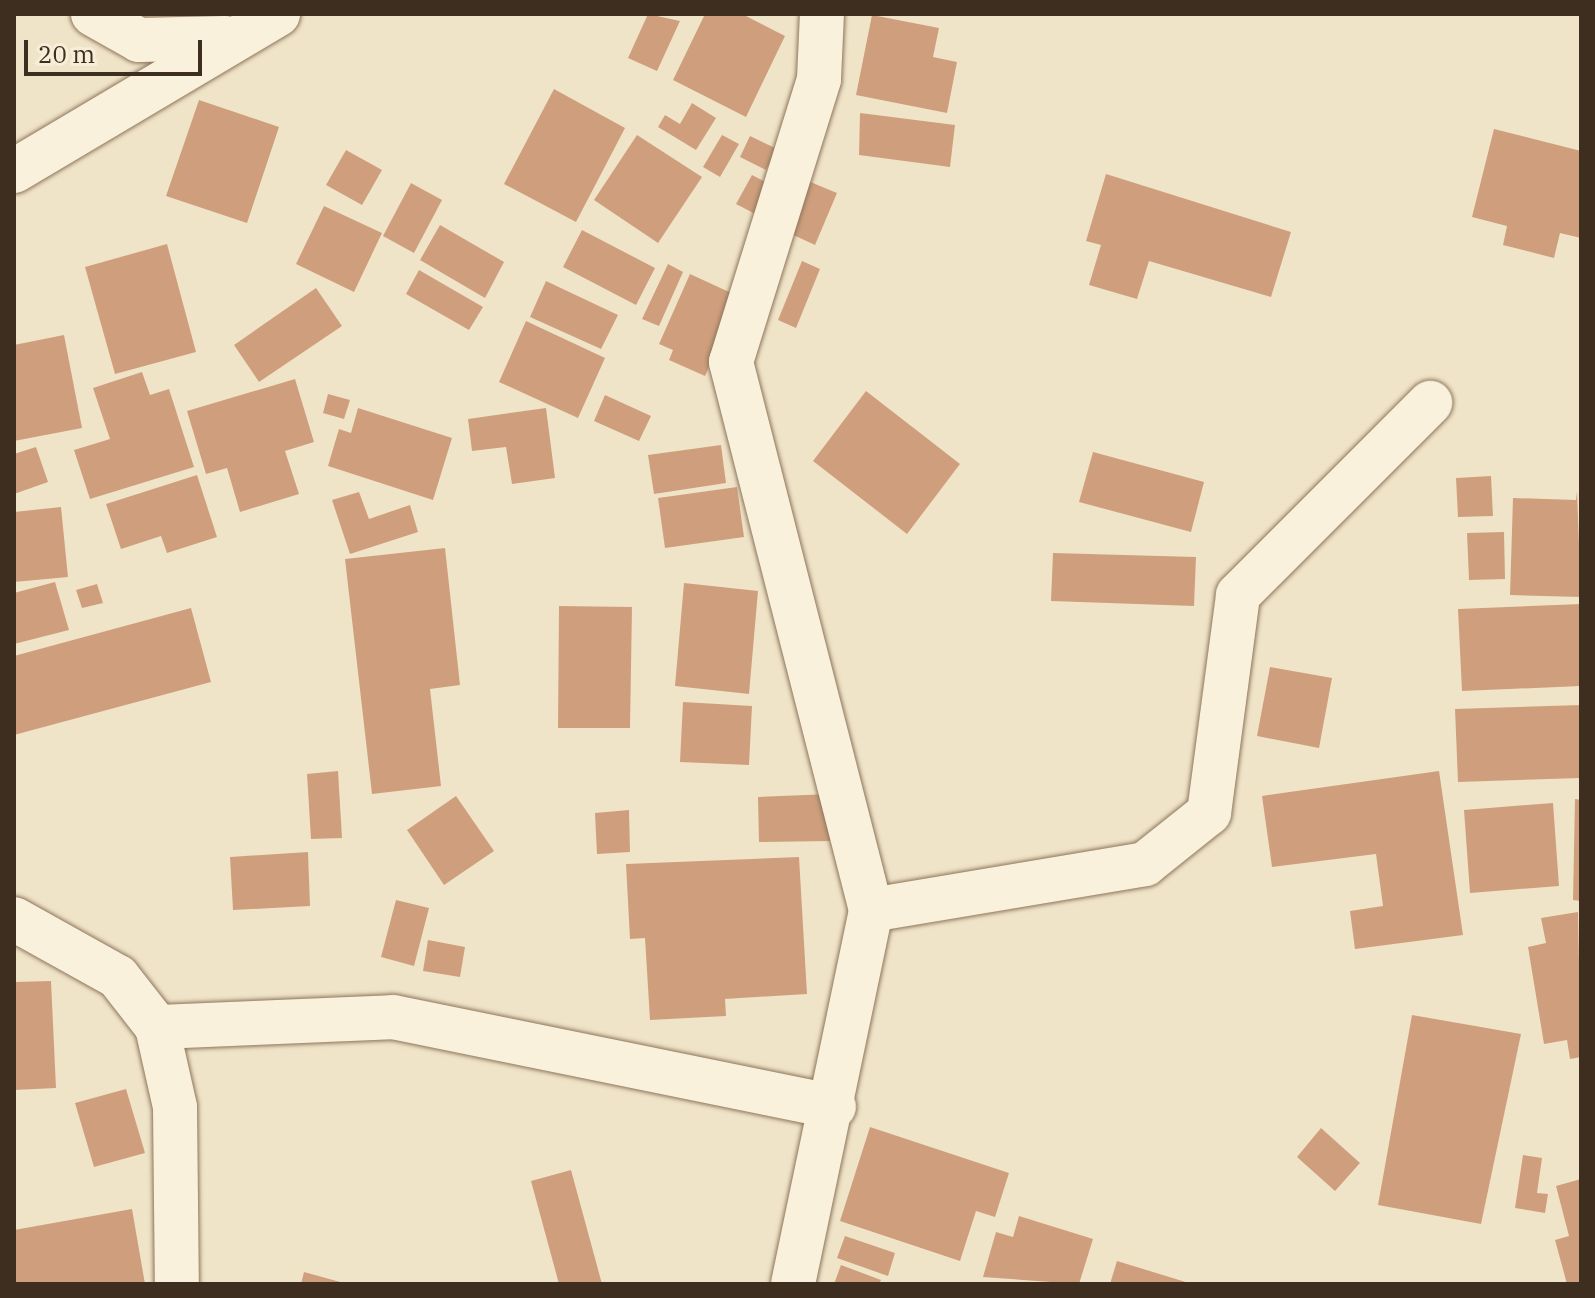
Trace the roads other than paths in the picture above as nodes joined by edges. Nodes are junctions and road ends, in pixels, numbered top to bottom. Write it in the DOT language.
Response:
graph roads {
  1 [pos="93,14"];
  2 [pos="278,14"];
  3 [pos="822,14"];
  4 [pos="228,38"];
  5 [pos="14,171"];
  6 [pos="1430,403"];
  7 [pos="871,910"];
  8 [pos="14,919"];
  9 [pos="157,1027"];
  10 [pos="834,1107"];
  11 [pos="177,1284"];
  12 [pos="793,1284"];
  1 -- 4 [label="street"];
  2 -- 4 [label="street"];
  3 -- 7 [label="street"];
  4 -- 5 [label="street"];
  6 -- 7 [label="street"];
  7 -- 10 [label="street"];
  8 -- 9 [label="street"];
  9 -- 10 [label="street"];
  9 -- 11 [label="street"];
  10 -- 12 [label="street"];
}
